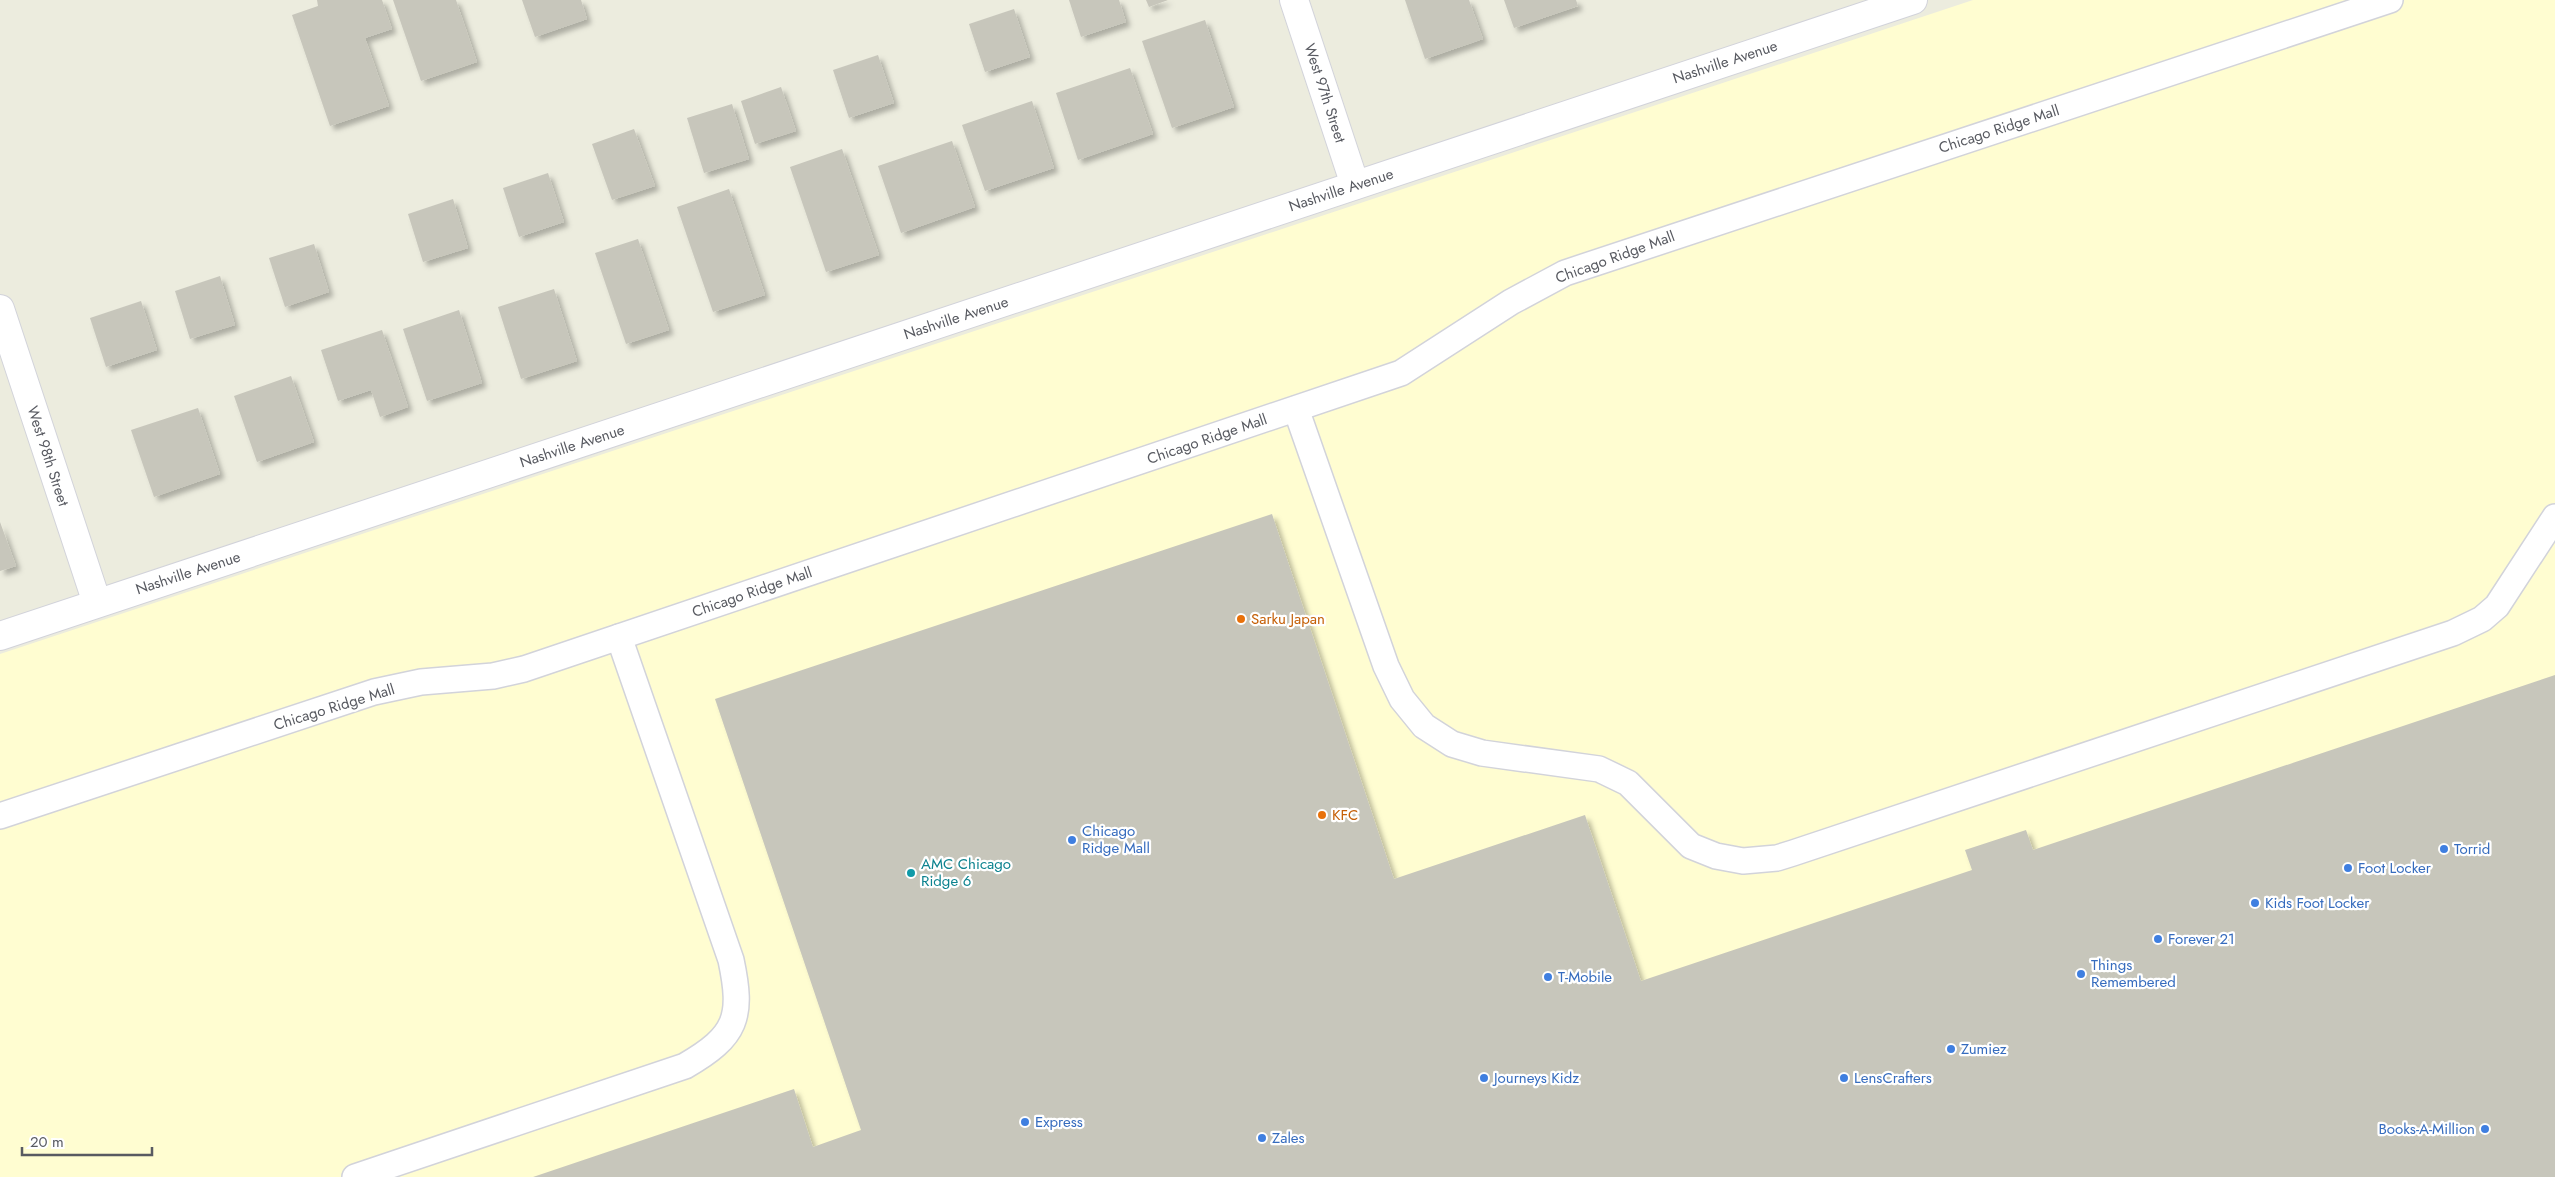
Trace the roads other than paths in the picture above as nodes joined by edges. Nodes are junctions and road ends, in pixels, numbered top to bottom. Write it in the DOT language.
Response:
graph roads {
  1 [pos="1294,0"];
  2 [pos="1913,0"];
  3 [pos="2390,0"];
  4 [pos="1355,185"];
  5 [pos="0,309"];
  6 [pos="1296,409"];
  7 [pos="2555,517"];
  8 [pos="97,603"];
  9 [pos="0,636"];
  10 [pos="619,637"];
  11 [pos="0,816"];
  12 [pos="355,1177"];
  1 -- 4 [label="street, West 97th Street"];
  2 -- 4 [label="street, Nashville Avenue"];
  3 -- 6 [label="lane, Chicago Ridge Mall"];
  4 -- 8 [label="street, Nashville Avenue"];
  5 -- 8 [label="street, West 98th Street"];
  6 -- 7 [label="lane"];
  6 -- 10 [label="lane, Chicago Ridge Mall"];
  8 -- 9 [label="street, Nashville Avenue"];
  10 -- 11 [label="lane, Chicago Ridge Mall"];
  10 -- 12 [label="lane"];
}
